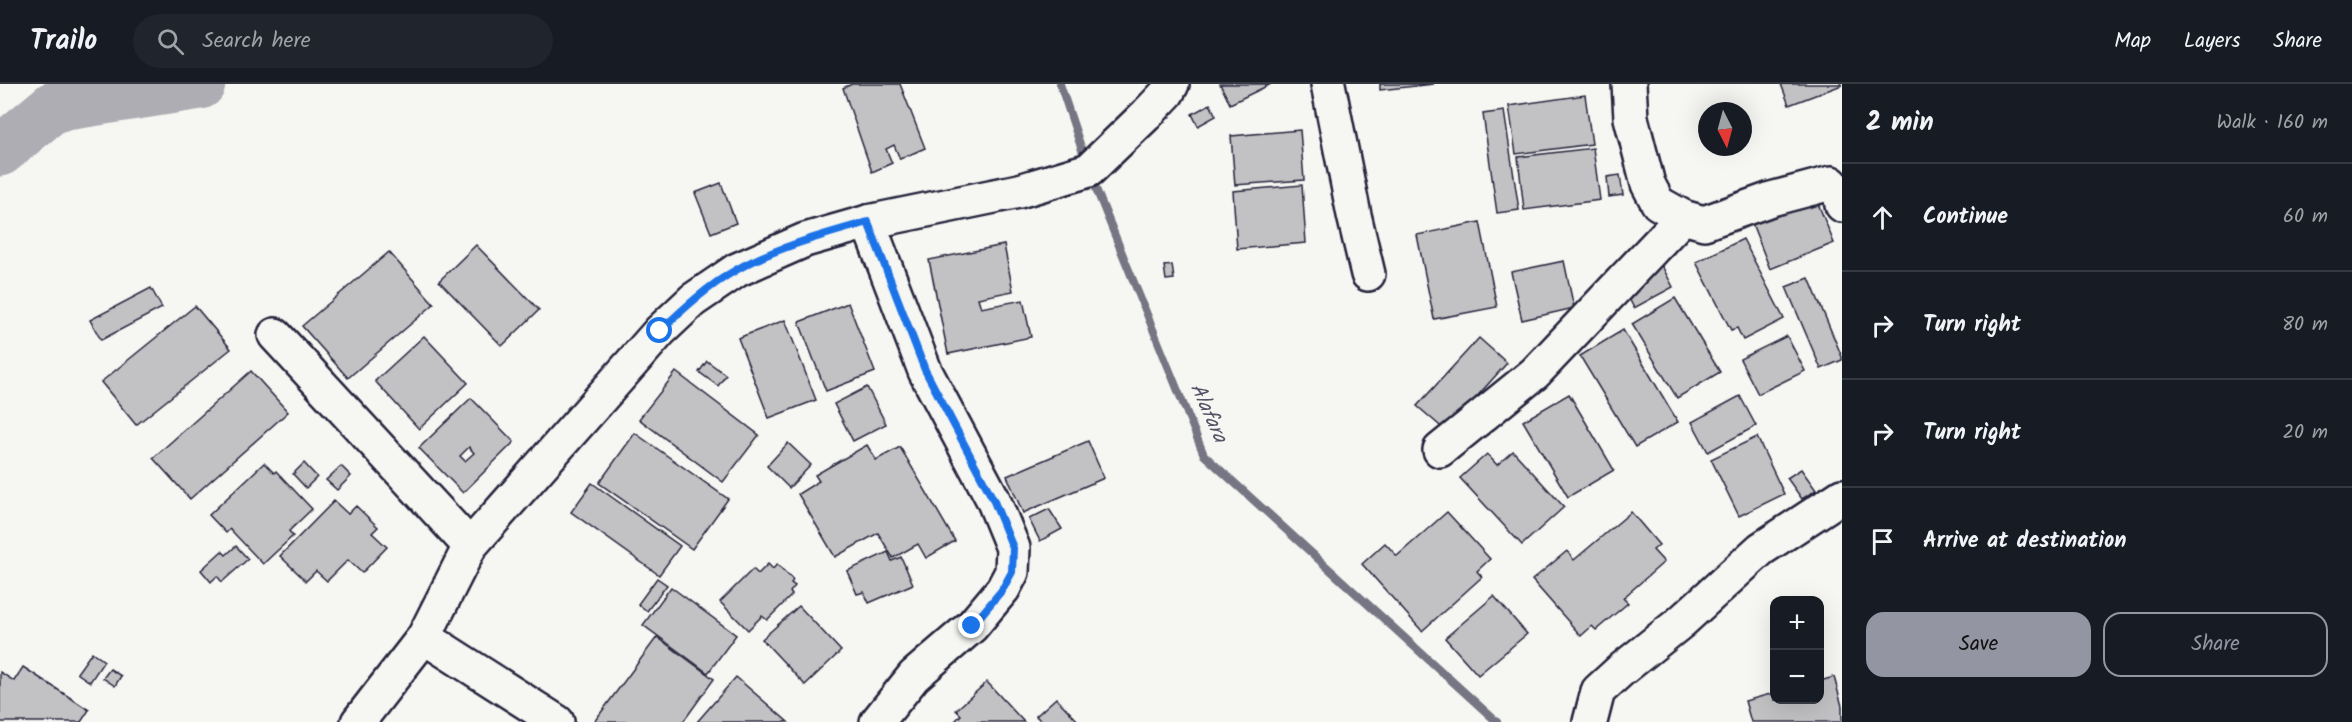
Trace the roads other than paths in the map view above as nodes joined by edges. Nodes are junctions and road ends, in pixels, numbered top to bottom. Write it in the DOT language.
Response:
graph roads {
  1 [pos="1172,84"];
  2 [pos="1328,84"];
  3 [pos="1629,84"];
  4 [pos="1842,205"];
  5 [pos="1683,217"];
  6 [pos="868,222"];
  7 [pos="1368,273"];
  8 [pos="276,335"];
  9 [pos="1440,450"];
  10 [pos="1842,496"];
  11 [pos="470,546"];
  12 [pos="424,637"];
  13 [pos="358,722"];
  14 [pos="558,722"];
  15 [pos="877,722"];
  16 [pos="1590,722"];
  1 -- 6 [label="street"];
  2 -- 7 [label="street"];
  3 -- 5 [label="street"];
  4 -- 5 [label="street"];
  5 -- 9 [label="street"];
  6 -- 11 [label="street"];
  6 -- 15 [label="street"];
  8 -- 11 [label="street"];
  10 -- 16 [label="street"];
  11 -- 12 [label="street"];
  12 -- 13 [label="street"];
  12 -- 14 [label="street"];
}
